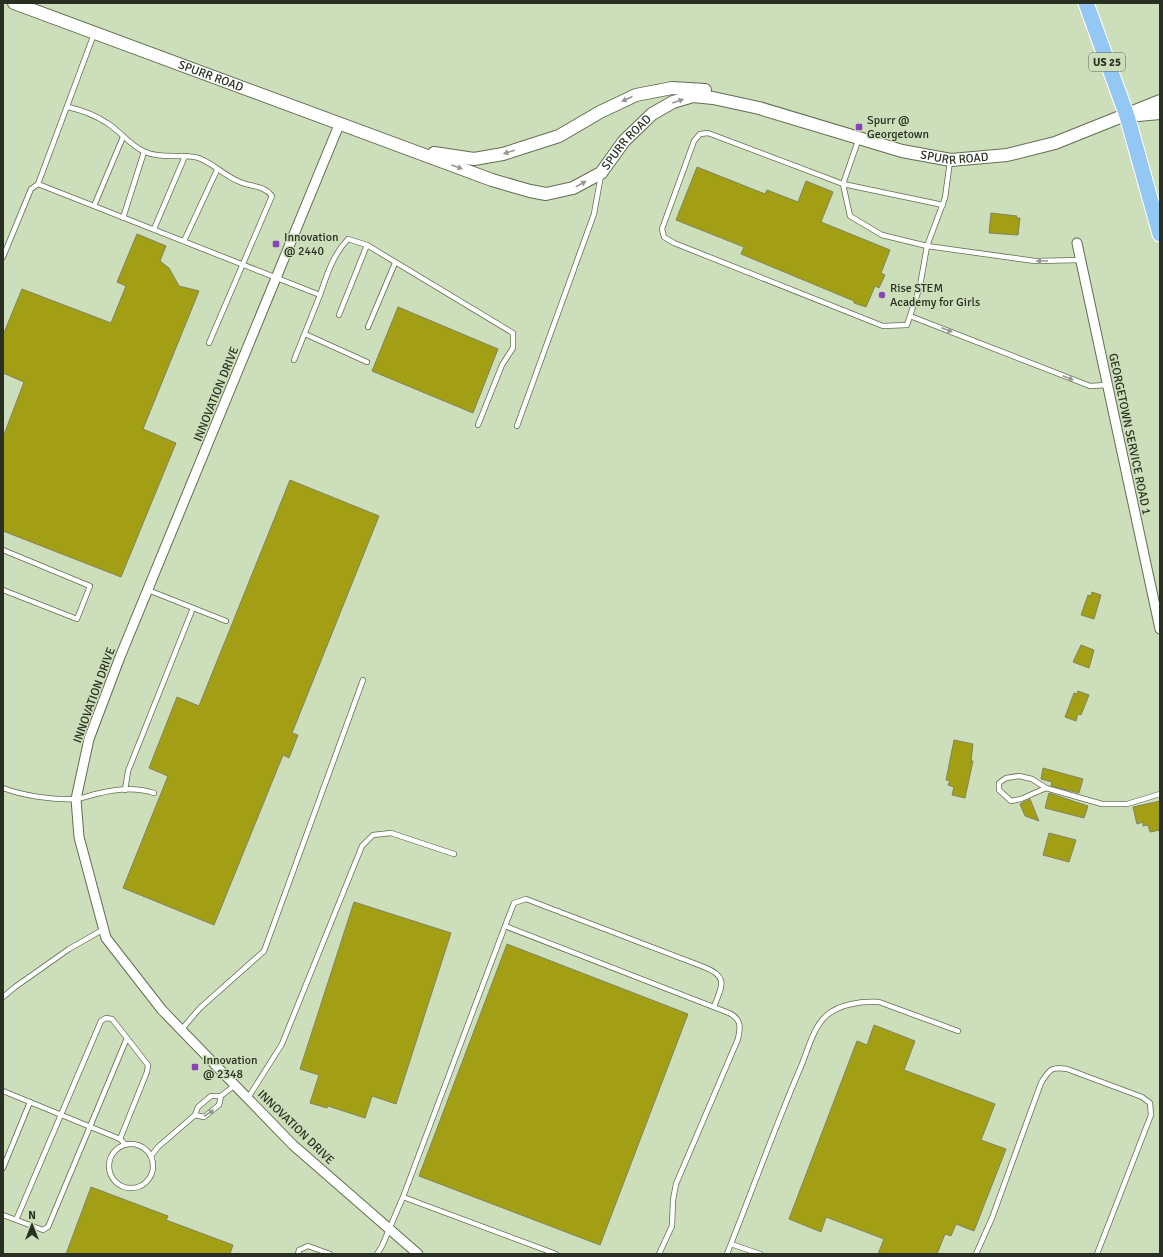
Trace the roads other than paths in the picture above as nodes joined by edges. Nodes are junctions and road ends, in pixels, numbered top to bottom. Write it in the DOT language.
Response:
graph roads {
  1 [pos="14,3"];
  2 [pos="1086,3"];
  3 [pos="94,34"];
  4 [pos="1160,102"];
  5 [pos="68,107"];
  6 [pos="758,108"];
  7 [pos="1160,113"];
  8 [pos="1126,116"];
  9 [pos="339,125"];
  10 [pos="123,137"];
  11 [pos="859,138"];
  12 [pos="407,150"];
  13 [pos="144,152"];
  14 [pos="185,156"];
  15 [pos="951,160"];
  16 [pos="217,170"];
  17 [pos="601,173"];
  18 [pos="38,184"];
  19 [pos="842,184"];
  20 [pos="943,205"];
  21 [pos="94,206"];
  22 [pos="123,218"];
  23 [pos="154,229"];
  24 [pos="1160,234"];
  25 [pos="184,241"];
  26 [pos="1077,243"];
  27 [pos="367,245"];
  28 [pos="927,246"];
  29 [pos="3,257"];
  30 [pos="1081,260"];
  31 [pos="395,263"];
  32 [pos="242,264"];
  33 [pos="276,278"];
  34 [pos="320,295"];
  35 [pos="339,315"];
  36 [pos="910,316"];
  37 [pos="368,327"];
  38 [pos="305,334"];
  39 [pos="209,344"];
  40 [pos="294,360"];
  41 [pos="367,362"];
  42 [pos="1108,385"];
  43 [pos="478,425"];
  44 [pos="517,426"];
  45 [pos="3,550"];
  46 [pos="3,590"];
  47 [pos="148,590"];
  48 [pos="192,608"];
  49 [pos="226,621"];
  50 [pos="1160,629"];
  51 [pos="363,680"];
  52 [pos="3,788"];
  53 [pos="1046,788"];
  54 [pos="125,790"];
  55 [pos="154,793"];
  56 [pos="1160,794"];
  57 [pos="76,799"];
  58 [pos="454,854"];
  59 [pos="505,926"];
  60 [pos="104,929"];
  61 [pos="3,997"];
  62 [pos="714,1007"];
  63 [pos="181,1030"];
  64 [pos="958,1031"];
  65 [pos="127,1038"];
  66 [pos="235,1085"];
  67 [pos="3,1091"];
  68 [pos="221,1096"];
  69 [pos="248,1098"];
  70 [pos="30,1102"];
  71 [pos="60,1114"];
  72 [pos="195,1115"];
  73 [pos="90,1126"];
  74 [pos="120,1139"];
  75 [pos="126,1145"];
  76 [pos="151,1156"];
  77 [pos="3,1168"];
  78 [pos="403,1196"];
  79 [pos="3,1215"];
  80 [pos="16,1220"];
  81 [pos="388,1228"];
  82 [pos="731,1244"];
  83 [pos="298,1254"];
  84 [pos="330,1254"];
  85 [pos="377,1254"];
  86 [pos="418,1254"];
  87 [pos="556,1254"];
  88 [pos="659,1254"];
  89 [pos="727,1254"];
  90 [pos="760,1254"];
  91 [pos="976,1254"];
  92 [pos="1097,1254"];
  1 -- 3 [label="street, SPURR ROAD"];
  2 -- 8 [label="main road, US 25"];
  3 -- 5 [label="lane"];
  3 -- 9 [label="street, SPURR ROAD"];
  4 -- 8 [label="street, SPURR ROAD"];
  5 -- 10 [label="lane"];
  5 -- 18 [label="lane"];
  6 -- 11 [label="street, SPURR ROAD"];
  6 -- 12 [label="street, SPURR ROAD, one-way"];
  17 -- 6 [label="street, SPURR ROAD, one-way"];
  7 -- 8 [label="street, SPURR ROAD"];
  8 -- 15 [label="street, SPURR ROAD"];
  8 -- 24 [label="main road, US 25"];
  9 -- 12 [label="street, SPURR ROAD"];
  9 -- 33 [label="street, INNOVATION DRIVE"];
  10 -- 13 [label="lane"];
  10 -- 21 [label="lane"];
  11 -- 15 [label="street, SPURR ROAD"];
  11 -- 19 [label="lane"];
  12 -- 17 [label="street, SPURR ROAD, one-way"];
  13 -- 14 [label="lane"];
  13 -- 22 [label="lane"];
  14 -- 16 [label="lane"];
  14 -- 23 [label="lane"];
  15 -- 20 [label="lane"];
  16 -- 25 [label="lane"];
  16 -- 32 [label="lane"];
  17 -- 44 [label="lane"];
  18 -- 21 [label="lane"];
  18 -- 29 [label="lane"];
  19 -- 20 [label="lane"];
  19 -- 28 [label="lane"];
  19 -- 36 [label="lane"];
  20 -- 28 [label="lane"];
  21 -- 22 [label="lane"];
  22 -- 23 [label="lane"];
  23 -- 25 [label="lane"];
  25 -- 32 [label="lane"];
  26 -- 30 [label="street, GEORGETOWN SERVICE ROAD 1"];
  27 -- 31 [label="lane"];
  27 -- 34 [label="lane"];
  27 -- 35 [label="lane"];
  30 -- 28 [label="lane, one-way"];
  28 -- 36 [label="lane"];
  30 -- 42 [label="street, GEORGETOWN SERVICE ROAD 1"];
  31 -- 37 [label="lane"];
  31 -- 43 [label="lane"];
  32 -- 33 [label="lane"];
  32 -- 39 [label="lane"];
  33 -- 34 [label="lane"];
  33 -- 47 [label="street, INNOVATION DRIVE"];
  34 -- 38 [label="lane"];
  36 -- 42 [label="lane, one-way"];
  38 -- 40 [label="lane"];
  38 -- 41 [label="lane"];
  42 -- 50 [label="street, GEORGETOWN SERVICE ROAD 1"];
  45 -- 46 [label="lane"];
  47 -- 48 [label="lane"];
  47 -- 57 [label="street, INNOVATION DRIVE"];
  48 -- 49 [label="lane"];
  48 -- 54 [label="lane"];
  51 -- 63 [label="lane"];
  52 -- 57 [label="lane"];
  53 -- 53 [label="lane"];
  53 -- 56 [label="lane"];
  54 -- 55 [label="lane"];
  54 -- 57 [label="lane"];
  57 -- 60 [label="street, INNOVATION DRIVE"];
  58 -- 69 [label="lane"];
  59 -- 62 [label="lane"];
  59 -- 62 [label="lane"];
  59 -- 78 [label="lane"];
  60 -- 61 [label="lane"];
  60 -- 63 [label="street, INNOVATION DRIVE"];
  62 -- 88 [label="lane"];
  63 -- 66 [label="street, INNOVATION DRIVE"];
  64 -- 82 [label="lane"];
  65 -- 71 [label="lane"];
  65 -- 73 [label="lane"];
  65 -- 74 [label="lane"];
  66 -- 68 [label="lane"];
  66 -- 69 [label="street, INNOVATION DRIVE"];
  67 -- 70 [label="lane"];
  68 -- 72 [label="lane"];
  72 -- 68 [label="lane, one-way"];
  69 -- 81 [label="street, INNOVATION DRIVE"];
  70 -- 71 [label="lane"];
  70 -- 77 [label="lane"];
  71 -- 73 [label="lane"];
  71 -- 80 [label="lane"];
  72 -- 76 [label="lane"];
  73 -- 74 [label="lane"];
  73 -- 80 [label="lane"];
  74 -- 75 [label="lane"];
  75 -- 76 [label="lane"];
  75 -- 76 [label="lane"];
  78 -- 81 [label="lane"];
  78 -- 87 [label="lane"];
  79 -- 80 [label="lane"];
  81 -- 85 [label="lane"];
  81 -- 86 [label="street, INNOVATION DRIVE"];
  82 -- 89 [label="lane"];
  82 -- 90 [label="lane"];
  83 -- 84 [label="lane"];
  91 -- 92 [label="lane"];
}
